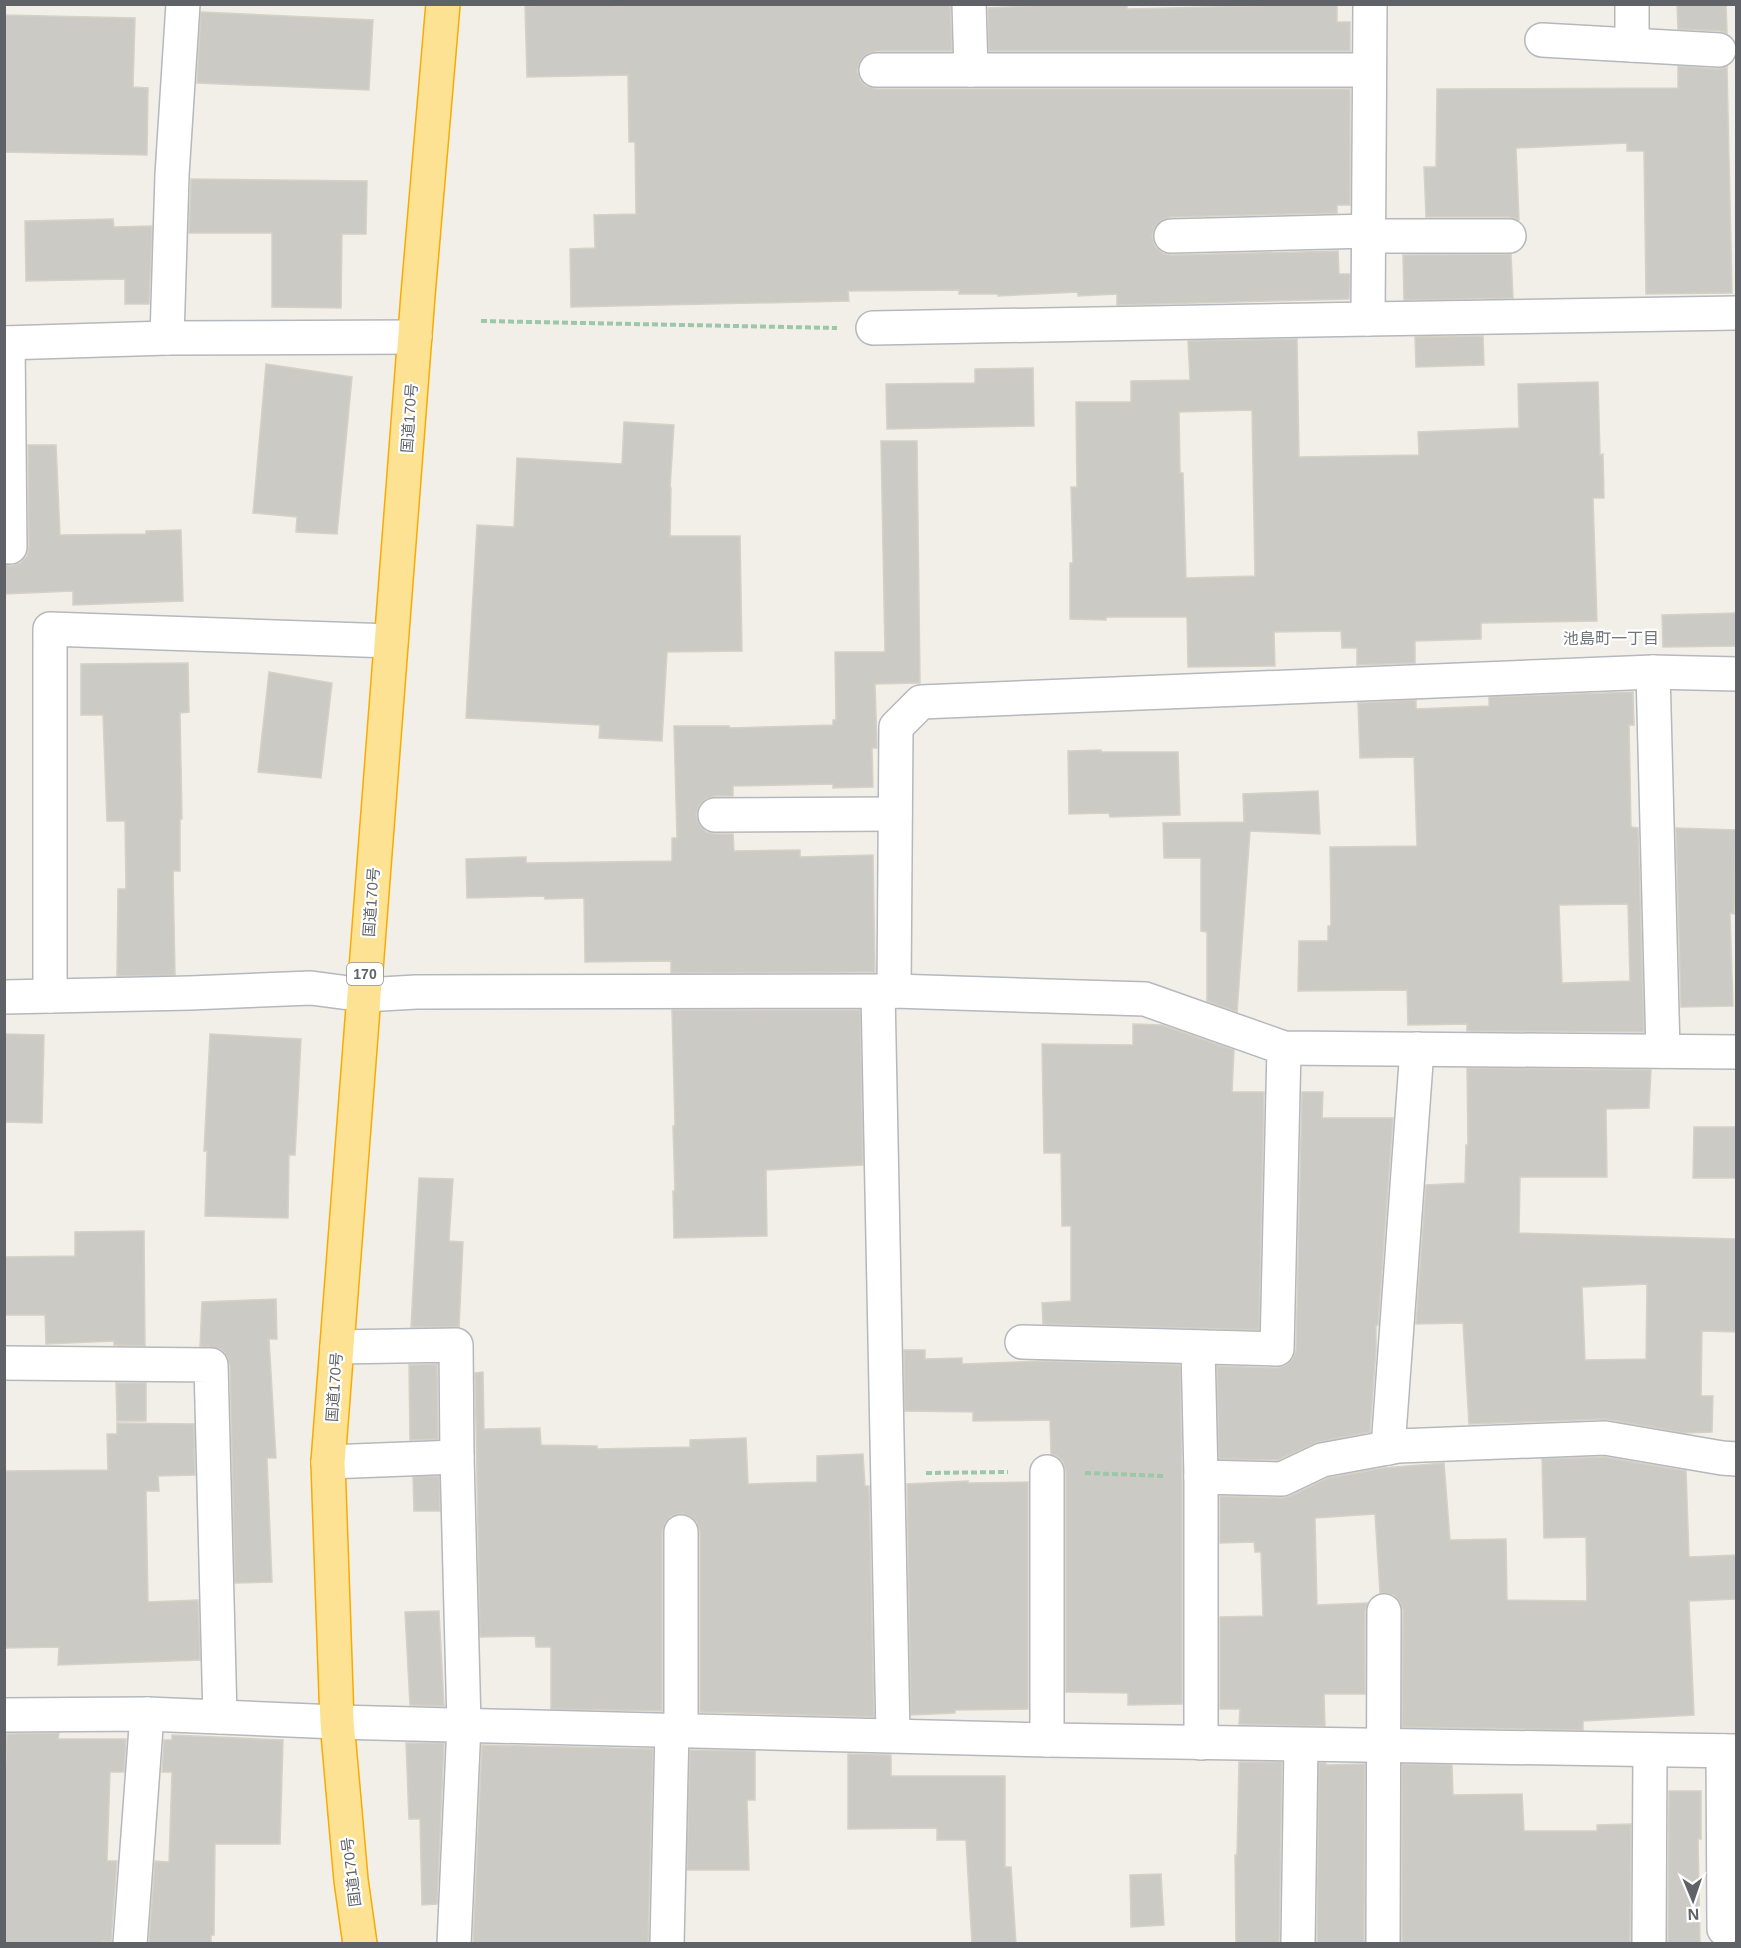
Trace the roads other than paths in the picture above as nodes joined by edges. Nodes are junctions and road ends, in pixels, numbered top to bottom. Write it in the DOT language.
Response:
graph roads {
  1 [pos="183,4"];
  2 [pos="443,4"];
  3 [pos="969,4"];
  4 [pos="1370,4"];
  5 [pos="1632,4"];
  6 [pos="1542,40"];
  7 [pos="1632,45"];
  8 [pos="1719,50"];
  9 [pos="876,70"];
  10 [pos="971,70"];
  11 [pos="1369,70"];
  12 [pos="1369,234"];
  13 [pos="1171,236"];
  14 [pos="1509,236"];
  15 [pos="1737,313"];
  16 [pos="1368,319"];
  17 [pos="873,328"];
  18 [pos="415,337"];
  19 [pos="167,339"];
  20 [pos="6,343"];
  21 [pos="10,547"];
  22 [pos="392,641"];
  23 [pos="1653,672"];
  24 [pos="1737,674"];
  25 [pos="895,814"];
  26 [pos="714,815"];
  27 [pos="886,991"];
  28 [pos="364,995"];
  29 [pos="50,996"];
  30 [pos="4,997"];
  31 [pos="1284,1047"];
  32 [pos="1417,1049"];
  33 [pos="1663,1051"];
  34 [pos="1737,1052"];
  35 [pos="1022,1342"];
  36 [pos="337,1347"];
  37 [pos="1198,1347"];
  38 [pos="4,1363"];
  39 [pos="1388,1448"];
  40 [pos="457,1457"];
  41 [pos="1737,1459"];
  42 [pos="328,1462"];
  43 [pos="1047,1472"];
  44 [pos="1201,1477"];
  45 [pos="681,1532"];
  46 [pos="1384,1611"];
  47 [pos="147,1714"];
  48 [pos="4,1715"];
  49 [pos="220,1717"];
  50 [pos="337,1722"];
  51 [pos="464,1725"];
  52 [pos="677,1730"];
  53 [pos="893,1735"];
  54 [pos="1047,1740"];
  55 [pos="1201,1743"];
  56 [pos="1301,1745"];
  57 [pos="1383,1746"];
  58 [pos="1650,1750"];
  59 [pos="1730,1751"];
  60 [pos="1724,1929"];
  61 [pos="1298,1943"];
  62 [pos="130,1944"];
  63 [pos="360,1944"];
  64 [pos="454,1944"];
  65 [pos="667,1944"];
  66 [pos="1383,1944"];
  67 [pos="1649,1944"];
  1 -- 19 [label="street"];
  2 -- 18 [label="highway, 国道170号 / 170"];
  3 -- 10 [label="street"];
  4 -- 11 [label="street"];
  5 -- 7 [label="street"];
  6 -- 7 [label="street"];
  7 -- 8 [label="street"];
  9 -- 10 [label="street"];
  10 -- 11 [label="street"];
  11 -- 12 [label="street"];
  12 -- 13 [label="street"];
  12 -- 14 [label="street"];
  12 -- 16 [label="street"];
  15 -- 16 [label="street"];
  16 -- 17 [label="street"];
  18 -- 19 [label="street"];
  18 -- 22 [label="highway, 国道170号 / 170"];
  19 -- 20 [label="street"];
  20 -- 21 [label="street"];
  22 -- 28 [label="highway, 国道170号 / 170"];
  22 -- 29 [label="street"];
  23 -- 24 [label="street"];
  23 -- 25 [label="street"];
  23 -- 33 [label="street"];
  25 -- 26 [label="street"];
  25 -- 27 [label="street"];
  27 -- 28 [label="street"];
  27 -- 31 [label="street"];
  27 -- 53 [label="street"];
  28 -- 29 [label="street"];
  28 -- 36 [label="highway, 国道170号 / 170"];
  29 -- 30 [label="street"];
  31 -- 32 [label="street"];
  31 -- 37 [label="street"];
  32 -- 33 [label="street"];
  32 -- 39 [label="street"];
  33 -- 34 [label="street"];
  35 -- 37 [label="street"];
  36 -- 40 [label="street"];
  36 -- 42 [label="highway, 国道170号 / 170"];
  37 -- 44 [label="street"];
  38 -- 49 [label="street"];
  39 -- 41 [label="street"];
  39 -- 44 [label="street"];
  40 -- 42 [label="street"];
  40 -- 51 [label="street"];
  42 -- 50 [label="highway, 国道170号 / 170"];
  43 -- 54 [label="street"];
  44 -- 55 [label="street"];
  45 -- 52 [label="street"];
  46 -- 57 [label="street"];
  47 -- 48 [label="street"];
  47 -- 49 [label="street"];
  47 -- 62 [label="street"];
  49 -- 50 [label="street"];
  50 -- 51 [label="street"];
  50 -- 63 [label="highway, 国道170号 / 170"];
  51 -- 52 [label="street"];
  51 -- 64 [label="street"];
  52 -- 53 [label="street"];
  52 -- 65 [label="street"];
  53 -- 54 [label="street"];
  54 -- 55 [label="street"];
  55 -- 56 [label="street"];
  56 -- 57 [label="street"];
  56 -- 61 [label="street"];
  57 -- 58 [label="street"];
  57 -- 66 [label="street"];
  58 -- 59 [label="street"];
  58 -- 67 [label="street"];
  59 -- 60 [label="street"];
}
